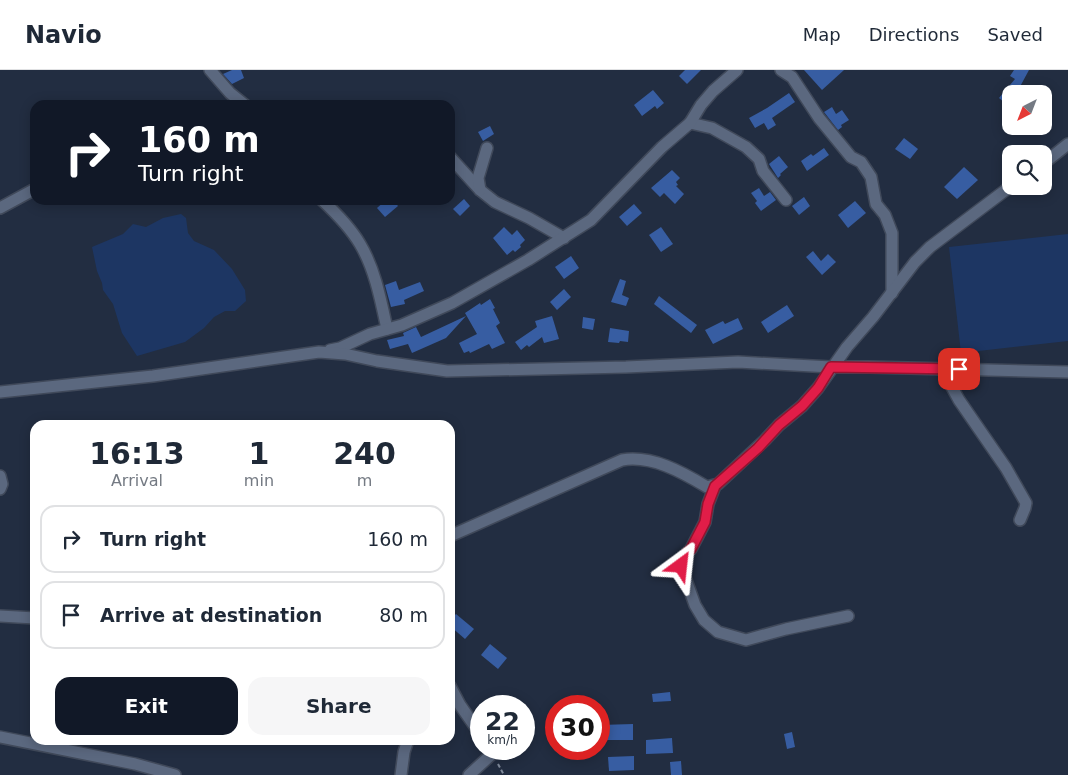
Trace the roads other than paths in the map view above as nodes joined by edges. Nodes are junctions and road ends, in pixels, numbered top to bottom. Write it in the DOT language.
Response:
graph roads {
  1 [pos="210,70"];
  2 [pos="736,70"];
  3 [pos="781,70"];
  4 [pos="239,100"];
  5 [pos="690,122"];
  6 [pos="1068,144"];
  7 [pos="487,148"];
  8 [pos="1052,157"];
  9 [pos="455,163"];
  10 [pos="480,190"];
  11 [pos="30,192"];
  12 [pos="1002,193"];
  13 [pos="786,200"];
  14 [pos="327,205"];
  15 [pos="0,208"];
  16 [pos="564,238"];
  17 [pos="892,293"];
  18 [pos="387,329"];
  19 [pos="319,352"];
  20 [pos="831,367"];
  21 [pos="942,369"];
  22 [pos="1068,372"];
  23 [pos="0,392"];
  24 [pos="0,476"];
  25 [pos="715,486"];
  26 [pos="0,489"];
  27 [pos="1020,520"];
  28 [pos="455,534"];
  29 [pos="0,616"];
  30 [pos="848,616"];
  31 [pos="30,618"];
  32 [pos="455,703"];
  33 [pos="470,721"];
  34 [pos="0,737"];
  35 [pos="30,744"];
  36 [pos="35,745"];
  37 [pos="406,745"];
  38 [pos="485,760"];
  39 [pos="176,775"];
  40 [pos="401,775"];
  41 [pos="469,775"];
  1 -- 4 [label="street"];
  2 -- 5 [label="street"];
  3 -- 17 [label="street"];
  5 -- 13 [label="street"];
  5 -- 16 [label="street"];
  6 -- 8 [label="street"];
  7 -- 10 [label="street"];
  9 -- 10 [label="street"];
  10 -- 16 [label="street"];
  11 -- 15 [label="street"];
  12 -- 17 [label="street"];
  14 -- 18 [label="street"];
  16 -- 18 [label="street"];
  17 -- 20 [label="street"];
  18 -- 19 [label="street"];
  19 -- 20 [label="street"];
  19 -- 23 [label="street"];
  20 -- 21 [label="street"];
  20 -- 25 [label="street"];
  21 -- 22 [label="street"];
  21 -- 27 [label="street"];
  24 -- 26 [label="street"];
  25 -- 28 [label="street"];
  25 -- 30 [label="street"];
  29 -- 31 [label="street"];
  32 -- 33 [label="street"];
  34 -- 35 [label="street"];
  36 -- 39 [label="street"];
  37 -- 40 [label="street"];
  38 -- 41 [label="street"];
}
